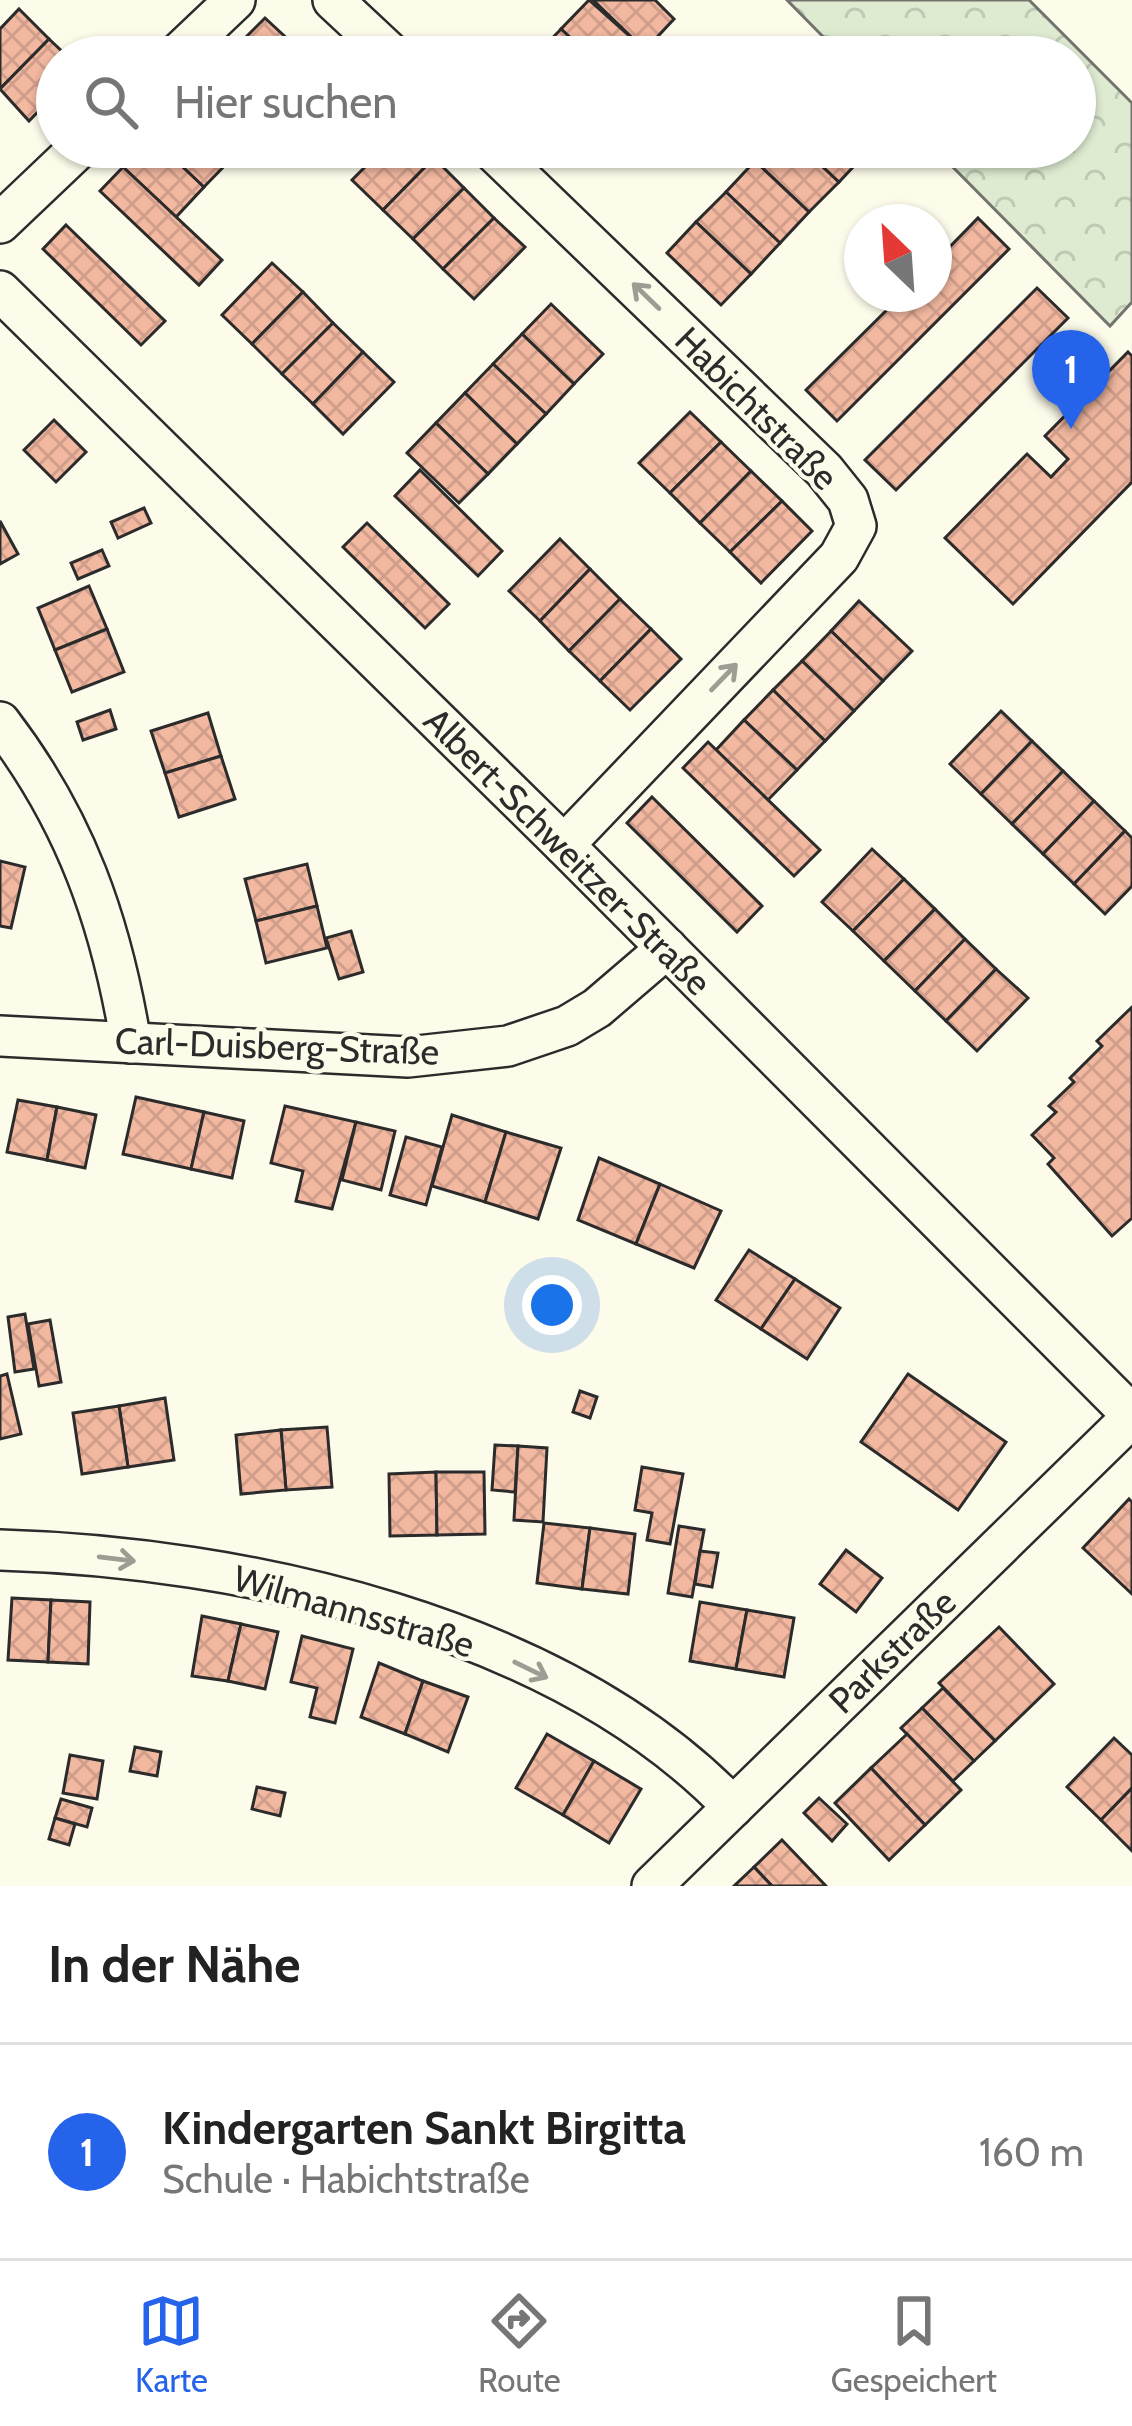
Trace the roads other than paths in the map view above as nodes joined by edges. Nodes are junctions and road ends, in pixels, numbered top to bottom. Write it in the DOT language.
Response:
graph roads {
  1 [pos="236,0"];
  2 [pos="333,0"];
  3 [pos="197,36"];
  4 [pos="372,36"];
  5 [pos="58,168"];
  6 [pos="511,168"];
  7 [pos="0,223"];
  8 [pos="0,291"];
  9 [pos="0,722"];
  10 [pos="564,844"];
  11 [pos="667,947"];
  12 [pos="0,1036"];
  13 [pos="131,1043"];
  14 [pos="1132,1416"];
  15 [pos="0,1550"];
  16 [pos="733,1807"];
  17 [pos="652,1886"];
  1 -- 3 [label="street"];
  2 -- 4 [label="street"];
  5 -- 7 [label="street"];
  10 -- 6 [label="street, Habichtstraße, one-way"];
  8 -- 10 [label="street, Albert-Schweitzer-Straße"];
  9 -- 13 [label="street"];
  10 -- 11 [label="street, Albert-Schweitzer-Straße"];
  11 -- 13 [label="street, Carl-Duisberg-Straße"];
  11 -- 14 [label="street, Albert-Schweitzer-Straße"];
  12 -- 13 [label="street, Carl-Duisberg-Straße"];
  14 -- 16 [label="street, Parkstraße"];
  15 -- 16 [label="street, Wilmannsstraße, one-way"];
  16 -- 17 [label="street, Parkstraße"];
}
